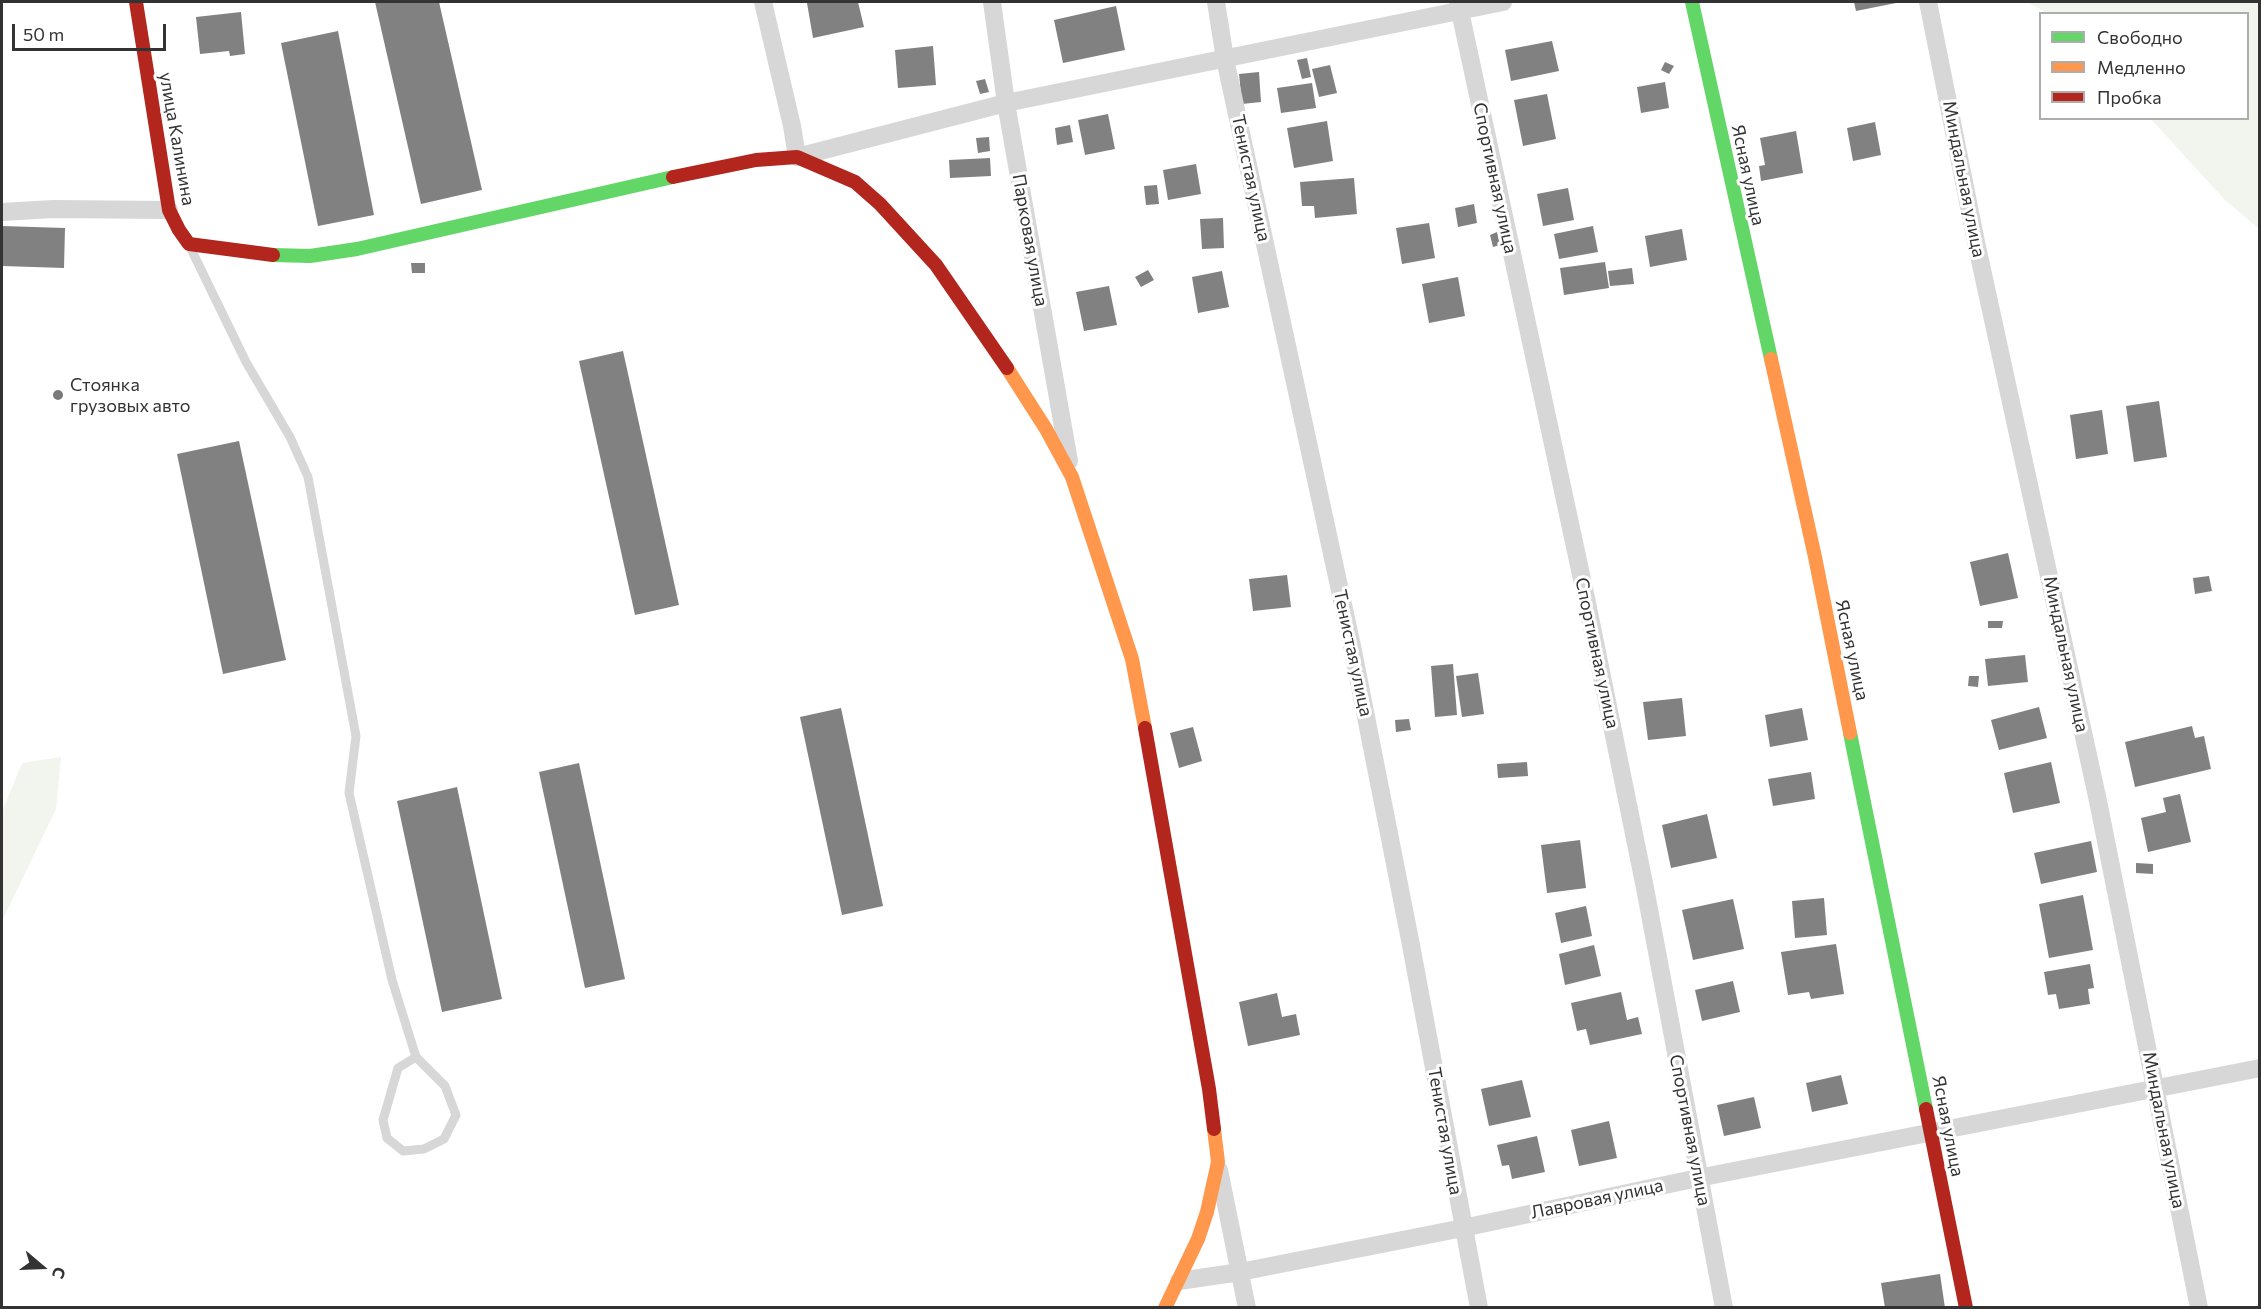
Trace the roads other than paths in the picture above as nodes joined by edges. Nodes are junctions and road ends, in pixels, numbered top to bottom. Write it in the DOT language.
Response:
graph roads {
  1 [pos="136,2"];
  2 [pos="763,2"];
  3 [pos="992,2"];
  4 [pos="1216,2"];
  5 [pos="1503,2"];
  6 [pos="1692,2"];
  7 [pos="1928,2"];
  8 [pos="1459,6"];
  9 [pos="1225,59"];
  10 [pos="1006,103"];
  11 [pos="797,157"];
  12 [pos="169,210"];
  13 [pos="2,212"];
  14 [pos="189,244"];
  15 [pos="1072,477"];
  16 [pos="416,1057"];
  17 [pos="2259,1068"];
  18 [pos="2156,1087"];
  19 [pos="1930,1132"];
  20 [pos="1218,1162"];
  21 [pos="1698,1178"];
  22 [pos="1463,1228"];
  23 [pos="1240,1272"];
  24 [pos="1179,1281"];
  25 [pos="1165,1308"];
  26 [pos="1246,1308"];
  27 [pos="1479,1308"];
  28 [pos="1724,1308"];
  29 [pos="1966,1308"];
  30 [pos="2199,1308"];
  1 -- 12 [label="street, улица Калинина"];
  2 -- 11 [label="street"];
  3 -- 10 [label="street, Парковая улица"];
  4 -- 9 [label="street, Тенистая улица"];
  5 -- 8 [label="street"];
  6 -- 19 [label="street, Ясная улица"];
  7 -- 18 [label="street, Миндальная улица"];
  8 -- 9 [label="street"];
  8 -- 21 [label="street, Спортивная улица"];
  9 -- 10 [label="street"];
  9 -- 22 [label="street, Тенистая улица"];
  10 -- 11 [label="street"];
  10 -- 15 [label="street, Парковая улица"];
  11 -- 14 [label="street"];
  11 -- 15 [label="street"];
  12 -- 13 [label="street"];
  12 -- 14 [label="street, улица Калинина"];
  14 -- 16 [label="lane"];
  15 -- 20 [label="street"];
  16 -- 16 [label="lane"];
  17 -- 18 [label="street, Лавровая улица"];
  18 -- 19 [label="street, Лавровая улица"];
  18 -- 30 [label="street, Миндальная улица"];
  19 -- 21 [label="street, Лавровая улица"];
  19 -- 29 [label="street, Ясная улица"];
  20 -- 23 [label="street"];
  20 -- 24 [label="street"];
  21 -- 22 [label="street, Лавровая улица"];
  21 -- 28 [label="street, Спортивная улица"];
  22 -- 23 [label="street, Лавровая улица"];
  22 -- 27 [label="street, Тенистая улица"];
  23 -- 24 [label="street, Лавровая улица"];
  23 -- 26 [label="street"];
  24 -- 25 [label="street"];
}
